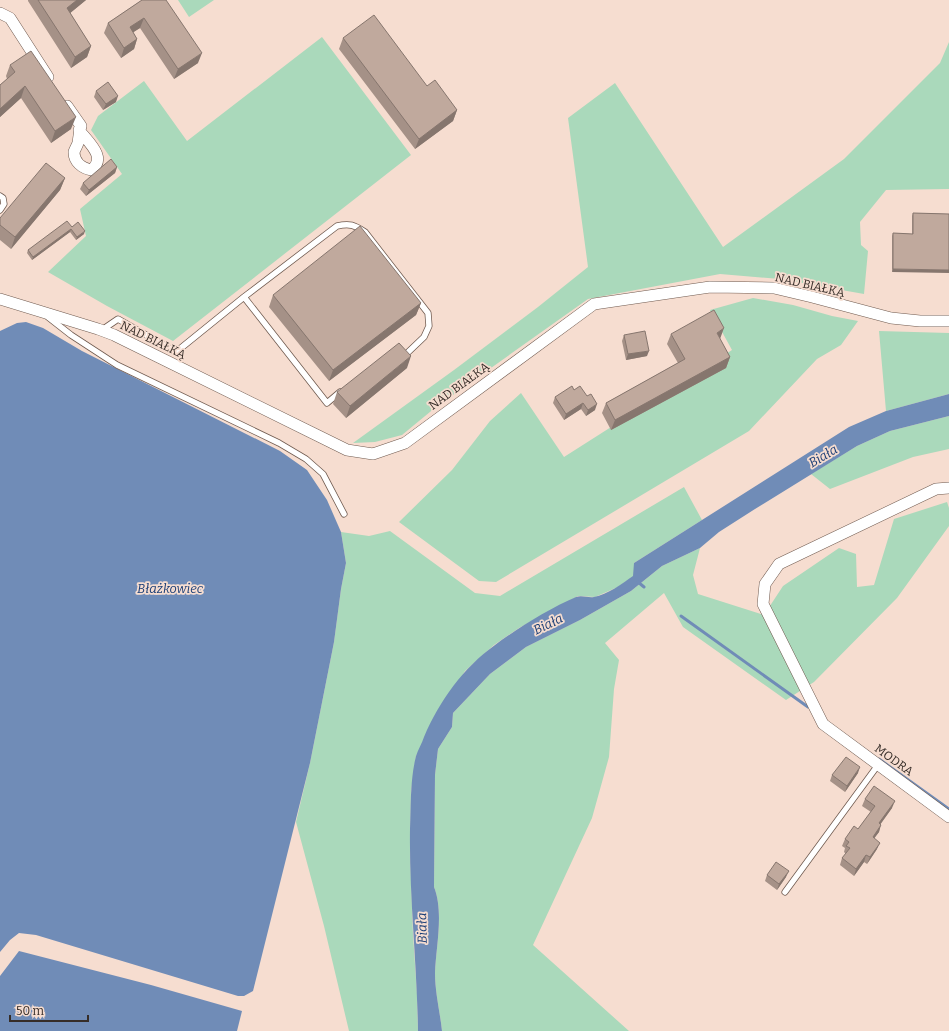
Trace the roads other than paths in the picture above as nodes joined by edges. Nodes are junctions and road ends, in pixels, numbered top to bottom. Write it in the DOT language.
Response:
graph roads {
  1 [pos="0,13"];
  2 [pos="52,84"];
  3 [pos="60,96"];
  4 [pos="79,130"];
  5 [pos="0,196"];
  6 [pos="0,210"];
  7 [pos="244,297"];
  8 [pos="0,298"];
  9 [pos="41,312"];
  10 [pos="949,321"];
  11 [pos="102,330"];
  12 [pos="398,352"];
  13 [pos="345,388"];
  14 [pos="949,488"];
  15 [pos="344,514"];
  16 [pos="878,765"];
  17 [pos="949,817"];
  18 [pos="785,892"];
  1 -- 2 [label="street"];
  3 -- 4 [label="street"];
  5 -- 6 [label="lane"];
  7 -- 11 [label="lane"];
  7 -- 12 [label="lane"];
  7 -- 13 [label="lane"];
  8 -- 9 [label="street, NAD BIAŁKĄ"];
  9 -- 11 [label="street, NAD BIAŁKĄ"];
  9 -- 15 [label="lane"];
  10 -- 11 [label="street, NAD BIAŁKĄ"];
  14 -- 16 [label="street, MODRA"];
  16 -- 17 [label="street, MODRA"];
  16 -- 18 [label="lane"];
}
